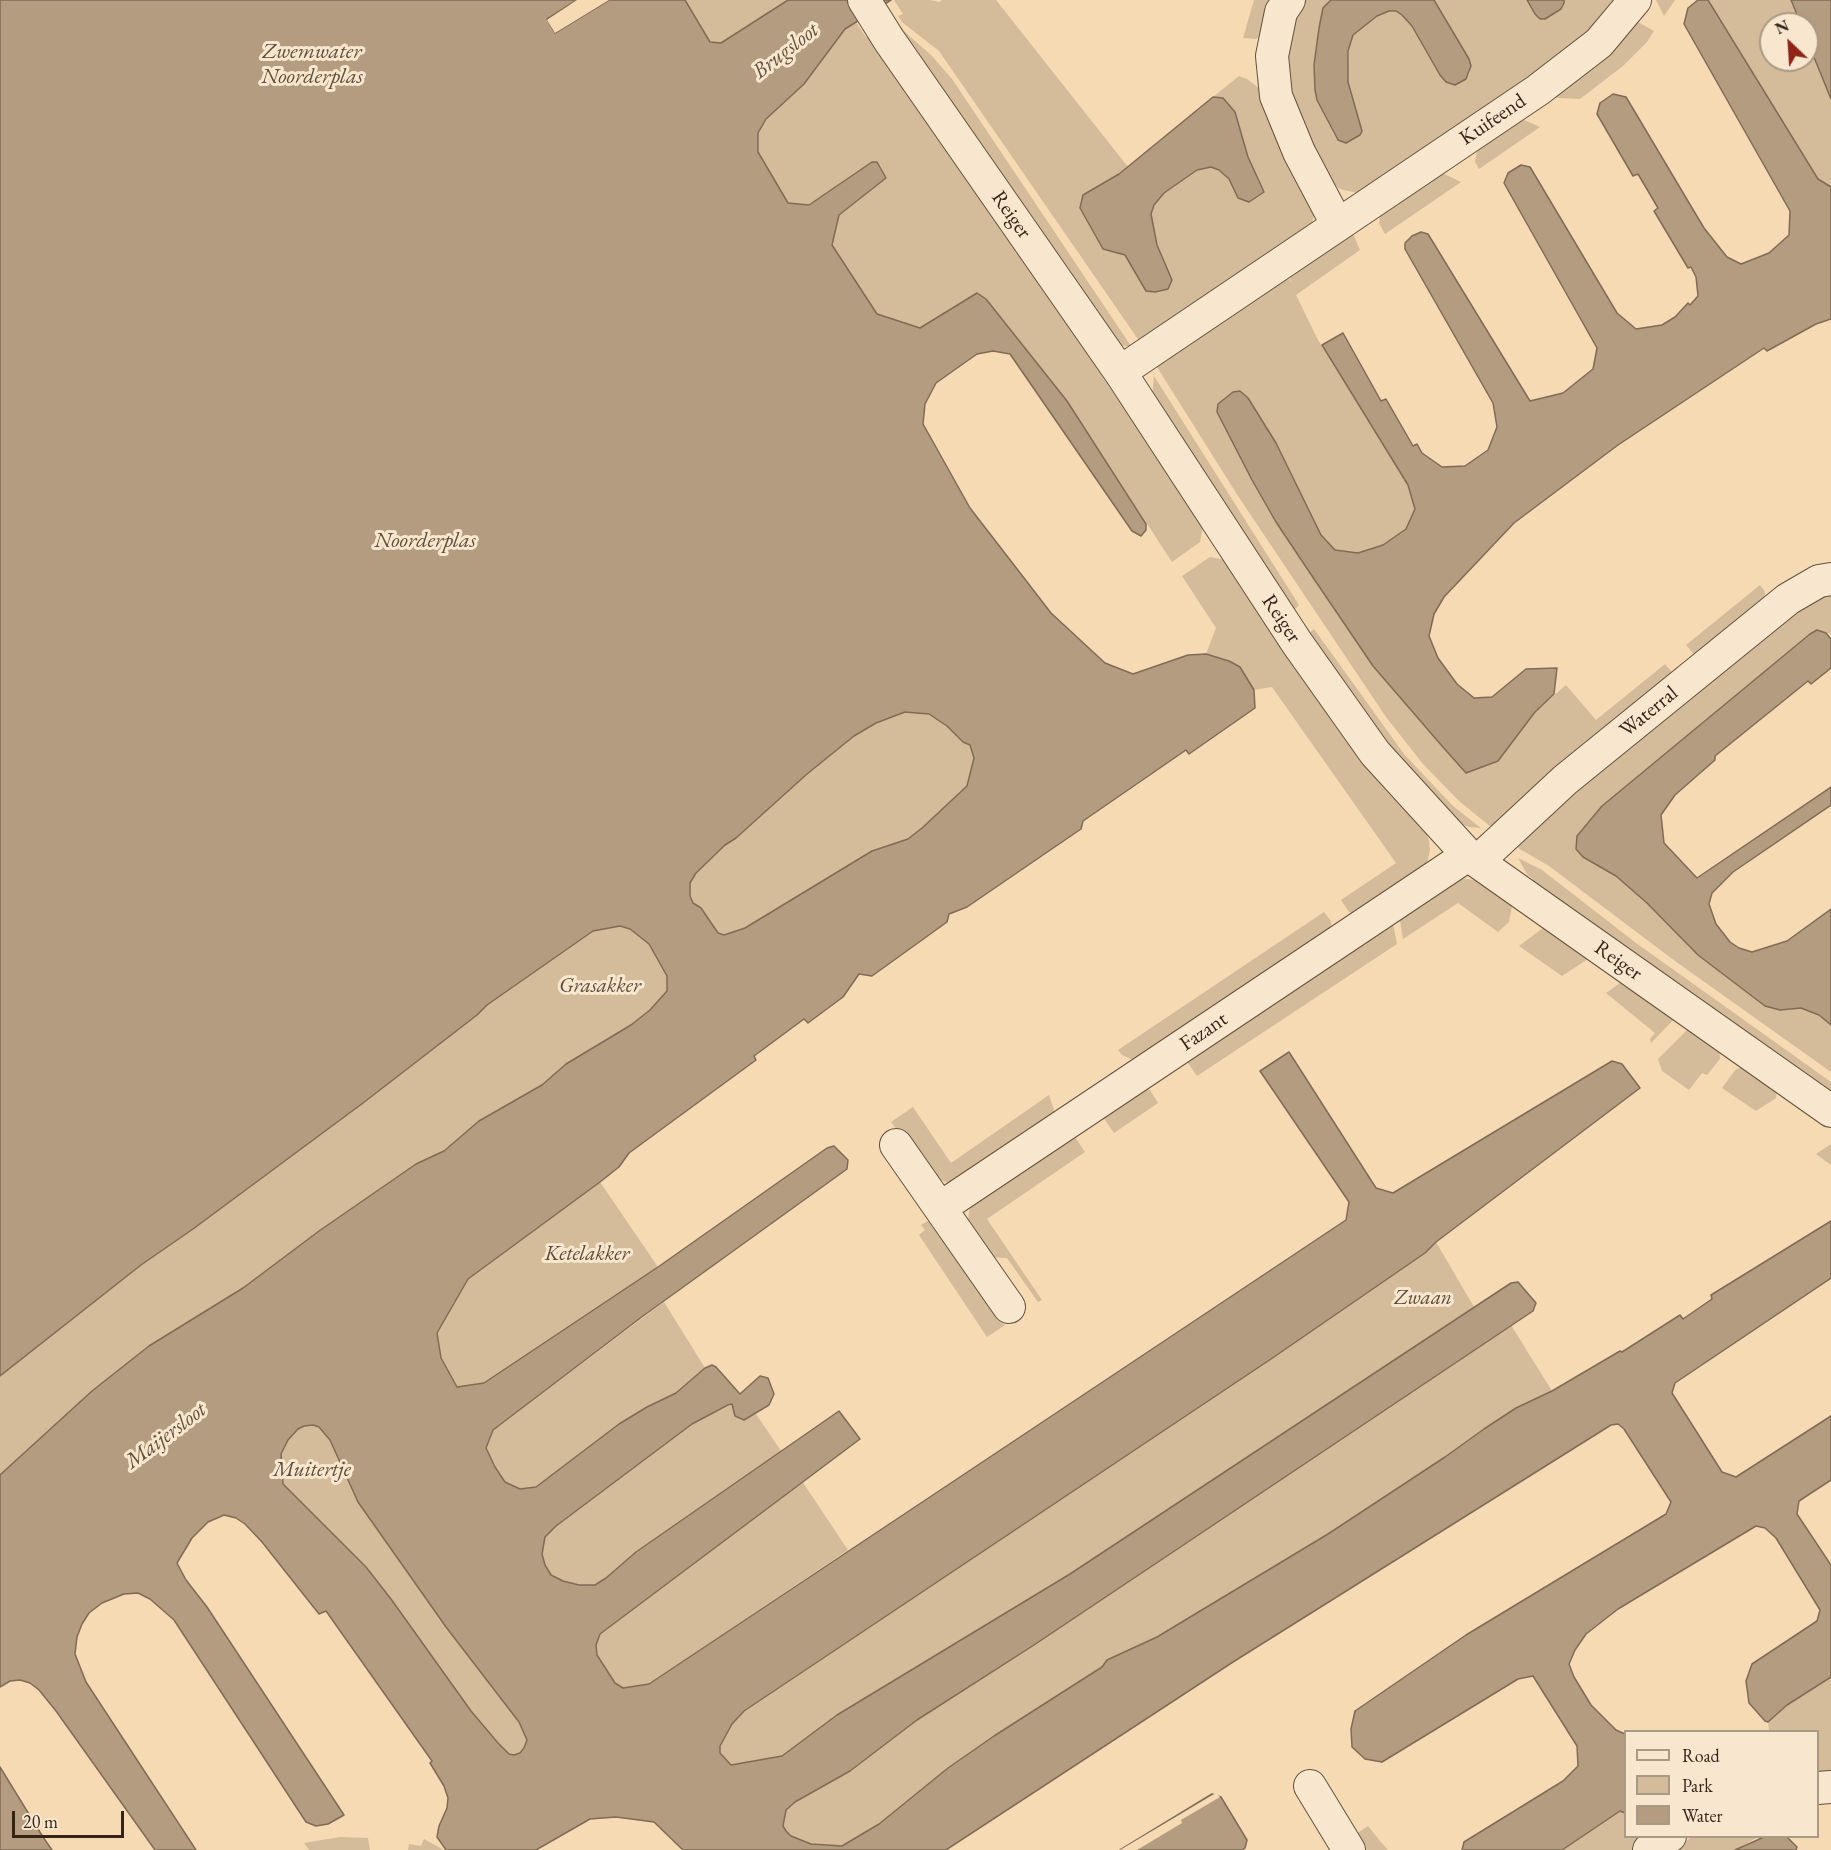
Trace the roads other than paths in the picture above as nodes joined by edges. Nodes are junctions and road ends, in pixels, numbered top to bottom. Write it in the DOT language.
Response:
graph roads {
  1 [pos="864,0"];
  2 [pos="1289,0"];
  3 [pos="1635,0"];
  4 [pos="1337,224"];
  5 [pos="1120,372"];
  6 [pos="1831,579"];
  7 [pos="1473,858"];
  8 [pos="1831,1111"];
  9 [pos="896,1145"];
  10 [pos="940,1208"];
  11 [pos="1009,1307"];
  12 [pos="1310,1786"];
  13 [pos="1667,1838"];
  14 [pos="1349,1850"];
  15 [pos="1649,1850"];
  1 -- 5 [label="street, Reiger"];
  2 -- 4 [label="street"];
  3 -- 4 [label="street, Kuifeend"];
  4 -- 5 [label="street, Kuifeend"];
  5 -- 7 [label="street, Reiger"];
  6 -- 7 [label="street, Waterral"];
  7 -- 8 [label="street, Reiger"];
  7 -- 10 [label="street, Fazant"];
  9 -- 10 [label="street"];
  10 -- 11 [label="street"];
  12 -- 14 [label="street"];
  13 -- 15 [label="street"];
}
